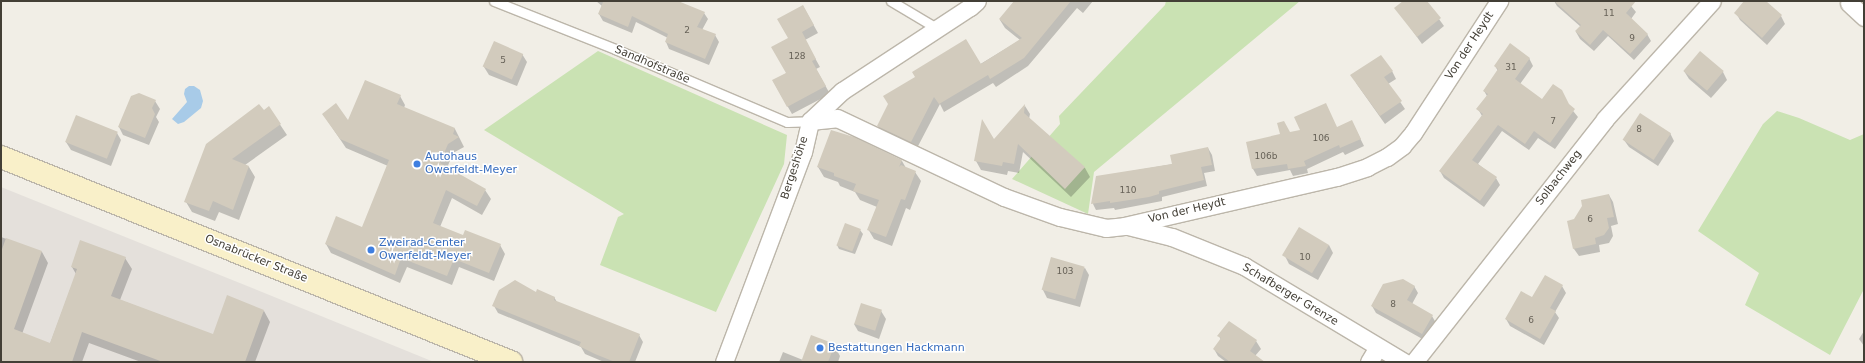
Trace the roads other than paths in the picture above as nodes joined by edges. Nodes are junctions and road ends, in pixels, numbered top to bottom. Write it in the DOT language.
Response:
graph roads {
  1 [pos="494,1"];
  2 [pos="891,1"];
  3 [pos="977,1"];
  4 [pos="1499,1"];
  5 [pos="1712,1"];
  6 [pos="1849,3"];
  7 [pos="1864,17"];
  8 [pos="938,28"];
  9 [pos="810,120"];
  10 [pos="1,157"];
  11 [pos="1124,226"];
  12 [pos="1378,348"];
  13 [pos="511,362"];
  14 [pos="724,362"];
  15 [pos="1369,362"];
  16 [pos="1404,362"];
  17 [pos="1414,362"];
  1 -- 9 [label="lane, Sandhofstraße"];
  2 -- 8 [label="lane"];
  3 -- 8 [label="street"];
  4 -- 11 [label="street, Von der Heydt"];
  5 -- 17 [label="street, Solbachweg"];
  6 -- 7 [label="street"];
  8 -- 9 [label="street"];
  9 -- 11 [label="street, Von der Heydt"];
  9 -- 14 [label="street, Bergeshöhe"];
  10 -- 13 [label="main road, Osnabrücker Straße"];
  11 -- 12 [label="street, Schafberger Grenze"];
  12 -- 15 [label="street"];
  12 -- 16 [label="street, Schafberger Grenze"];
}
